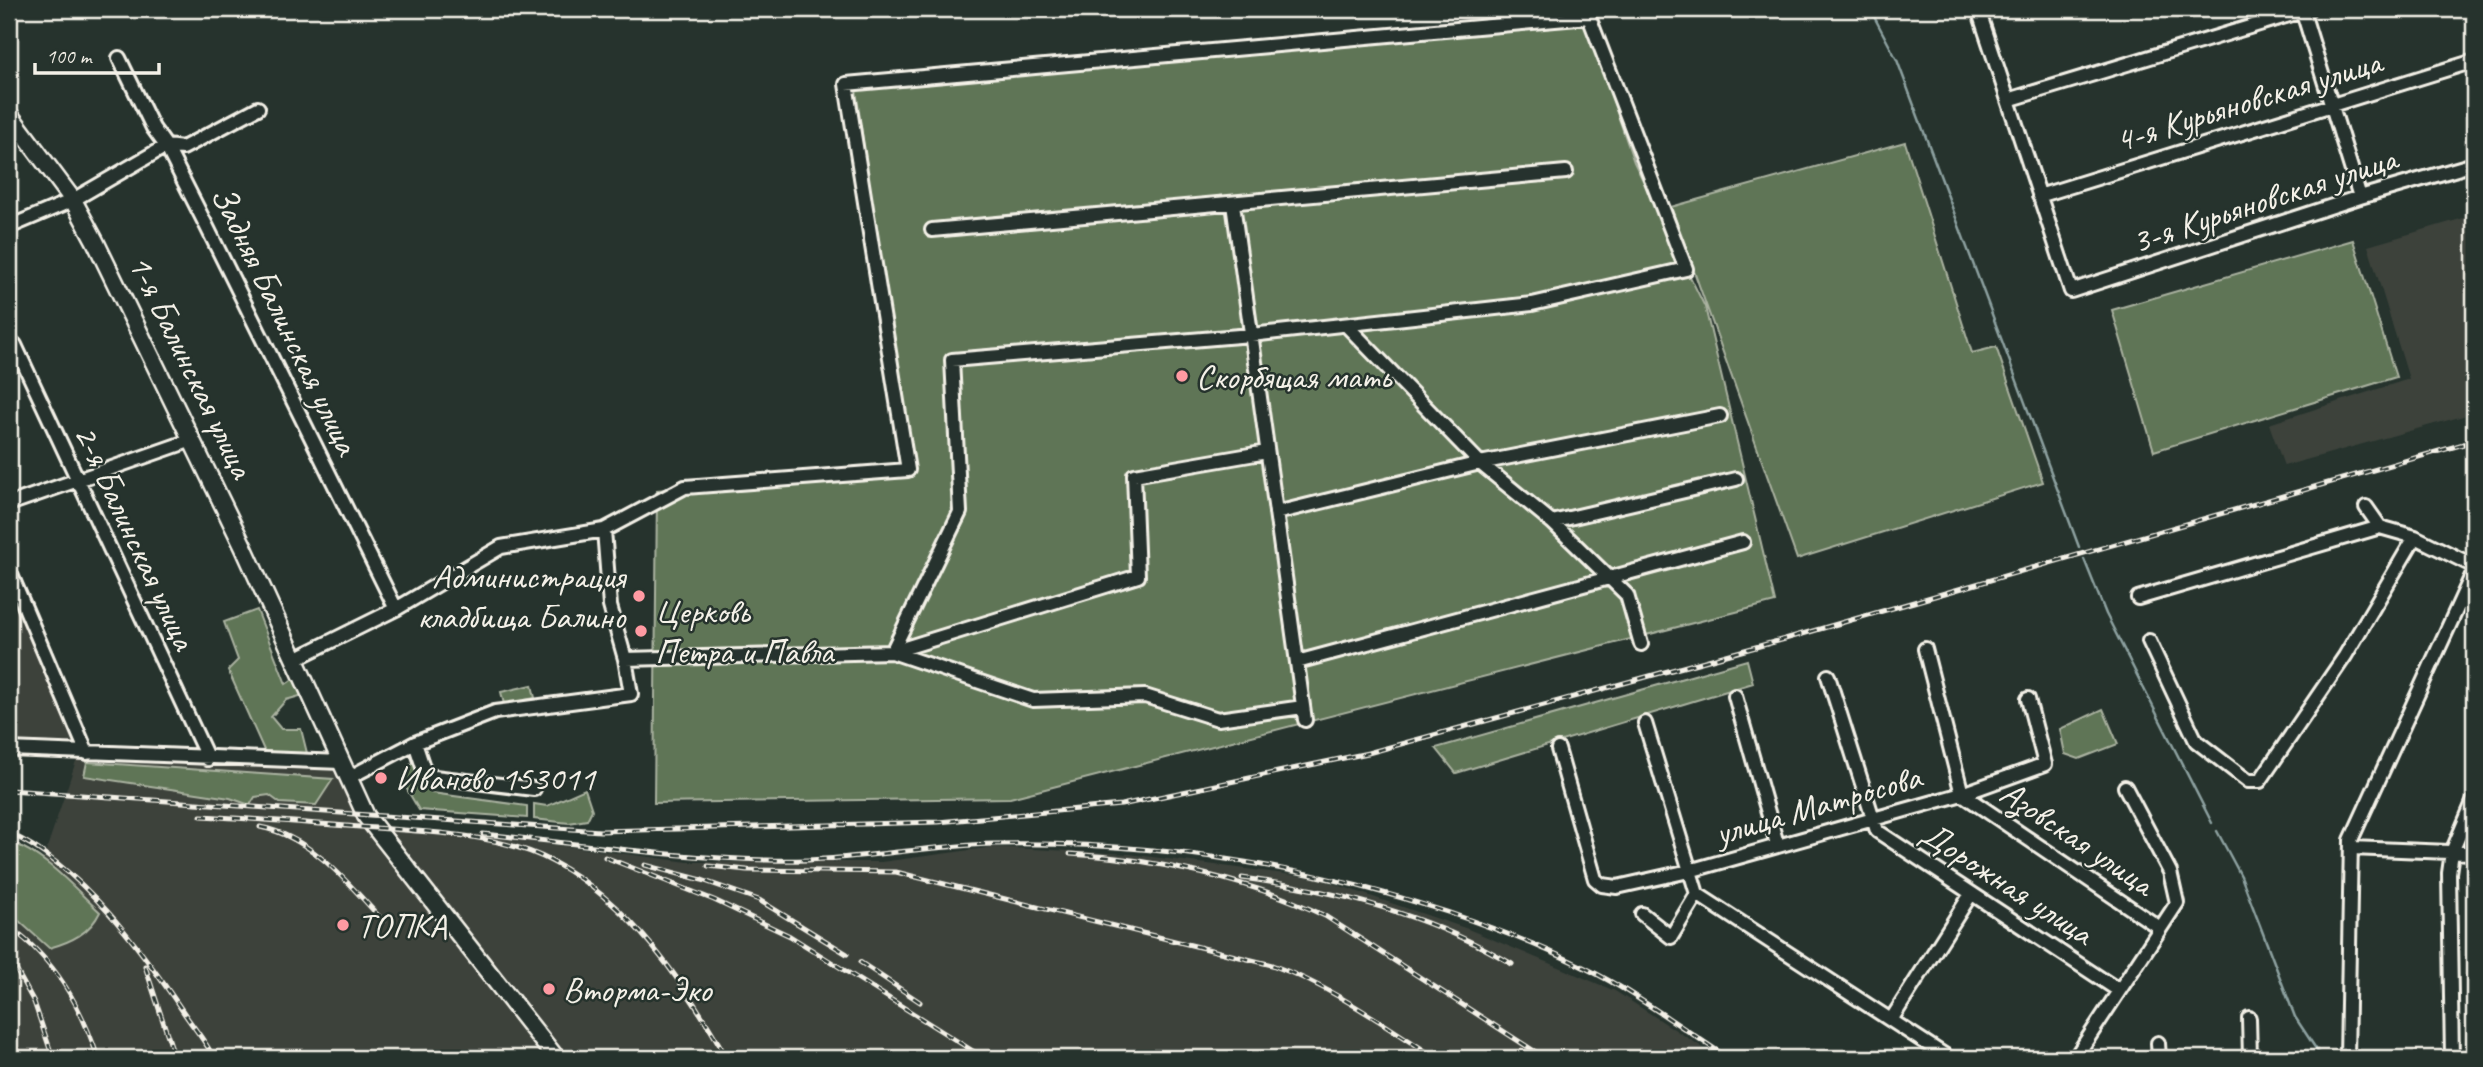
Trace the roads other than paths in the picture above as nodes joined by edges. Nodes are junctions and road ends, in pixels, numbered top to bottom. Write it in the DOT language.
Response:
graph roads {
  1 [pos="2305,9"];
  2 [pos="1983,10"];
  3 [pos="119,58"];
  4 [pos="2474,61"];
  5 [pos="2008,100"];
  6 [pos="2332,104"];
  7 [pos="258,108"];
  8 [pos="9,114"];
  9 [pos="166,146"];
  10 [pos="2474,164"];
  11 [pos="1566,172"];
  12 [pos="2039,196"];
  13 [pos="2360,197"];
  14 [pos="73,200"];
  15 [pos="1233,204"];
  16 [pos="9,227"];
  17 [pos="932,230"];
  18 [pos="1346,325"];
  19 [pos="1251,335"];
  20 [pos="9,340"];
  21 [pos="1720,416"];
  22 [pos="192,440"];
  23 [pos="1267,452"];
  24 [pos="1480,463"];
  25 [pos="79,478"];
  26 [pos="1736,479"];
  27 [pos="9,505"];
  28 [pos="2367,507"];
  29 [pos="1276,513"];
  30 [pos="1552,522"];
  31 [pos="2380,527"];
  32 [pos="604,530"];
  33 [pos="2415,537"];
  34 [pos="1743,542"];
  35 [pos="2474,568"];
  36 [pos="9,570"];
  37 [pos="1608,576"];
  38 [pos="2138,598"];
  39 [pos="396,609"];
  40 [pos="2149,641"];
  41 [pos="1640,644"];
  42 [pos="1925,649"];
  43 [pos="892,652"];
  44 [pos="295,659"];
  45 [pos="625,659"];
  46 [pos="1297,662"];
  47 [pos="1828,676"];
  48 [pos="1735,696"];
  49 [pos="2028,699"];
  50 [pos="1645,723"];
  51 [pos="415,743"];
  52 [pos="9,749"];
  53 [pos="1558,750"];
  54 [pos="87,753"];
  55 [pos="208,759"];
  56 [pos="341,762"];
  57 [pos="348,778"];
  58 [pos="2125,787"];
  59 [pos="534,789"];
  60 [pos="1962,793"];
  61 [pos="2474,800"];
  62 [pos="1871,818"];
  63 [pos="1777,844"];
  64 [pos="2351,844"];
  65 [pos="2452,852"];
  66 [pos="2474,853"];
  67 [pos="1689,871"];
  68 [pos="1697,894"];
  69 [pos="1971,894"];
  70 [pos="1642,914"];
  71 [pos="2160,928"];
  72 [pos="2118,990"];
  73 [pos="2249,1018"];
  74 [pos="1891,1020"];
  75 [pos="2158,1043"];
  76 [pos="556,1058"];
  77 [pos="1949,1058"];
  78 [pos="2075,1058"];
  79 [pos="2159,1058"];
  80 [pos="2250,1058"];
  81 [pos="2347,1058"];
  82 [pos="2452,1058"];
  1 -- 5 [label="street"];
  1 -- 6 [label="street"];
  2 -- 5 [label="street"];
  3 -- 9 [label="street, Задняя Балинская улица"];
  4 -- 6 [label="street, 4-я Курьяновская улица"];
  5 -- 12 [label="street"];
  6 -- 12 [label="street, 4-я Курьяновская улица"];
  6 -- 13 [label="street"];
  7 -- 9 [label="street"];
  8 -- 14 [label="main road, 1-я Балинская улица"];
  9 -- 14 [label="street"];
  9 -- 39 [label="street, Задняя Балинская улица"];
  10 -- 13 [label="street, 3-я Курьяновская улица"];
  11 -- 15 [label="street"];
  12 -- 13 [label="street, 3-я Курьяновская улица"];
  14 -- 16 [label="street"];
  14 -- 22 [label="main road, 1-я Балинская улица"];
  15 -- 17 [label="street"];
  15 -- 19 [label="street"];
  18 -- 19 [label="street"];
  18 -- 24 [label="street"];
  18 -- 32 [label="street"];
  19 -- 23 [label="street"];
  19 -- 43 [label="street"];
  20 -- 25 [label="street, 2-я Балинская улица"];
  21 -- 24 [label="street"];
  22 -- 25 [label="street"];
  22 -- 44 [label="main road, 1-я Балинская улица"];
  23 -- 29 [label="street"];
  23 -- 43 [label="street"];
  24 -- 29 [label="street"];
  24 -- 30 [label="street"];
  25 -- 27 [label="street"];
  25 -- 55 [label="street, 2-я Балинская улица"];
  26 -- 30 [label="street"];
  28 -- 31 [label="street"];
  29 -- 46 [label="street"];
  30 -- 37 [label="street"];
  31 -- 33 [label="street"];
  31 -- 38 [label="street"];
  32 -- 39 [label="street"];
  32 -- 45 [label="street"];
  33 -- 35 [label="street"];
  33 -- 40 [label="street"];
  34 -- 37 [label="street"];
  35 -- 64 [label="street"];
  36 -- 54 [label="street"];
  37 -- 41 [label="street"];
  37 -- 46 [label="street"];
  39 -- 44 [label="street"];
  42 -- 60 [label="street"];
  43 -- 45 [label="street"];
  43 -- 46 [label="street"];
  44 -- 56 [label="main road, 1-я Балинская улица"];
  45 -- 51 [label="street"];
  47 -- 62 [label="street"];
  48 -- 63 [label="street"];
  49 -- 60 [label="street, улица Матросова"];
  50 -- 67 [label="street"];
  51 -- 57 [label="street"];
  51 -- 59 [label="street"];
  52 -- 54 [label="street"];
  53 -- 67 [label="street, улица Матросова"];
  54 -- 55 [label="street"];
  55 -- 56 [label="street"];
  56 -- 57 [label="main road, 1-я Балинская улица"];
  57 -- 76 [label="main road, 1-я Балинская улица"];
  58 -- 71 [label="street"];
  60 -- 62 [label="street, улица Матросова"];
  60 -- 71 [label="street, Азовская улица"];
  61 -- 65 [label="street"];
  62 -- 63 [label="street, улица Матросова"];
  62 -- 69 [label="street, Дорожная улица"];
  63 -- 67 [label="street, улица Матросова"];
  64 -- 65 [label="street"];
  64 -- 81 [label="street"];
  65 -- 66 [label="street"];
  65 -- 82 [label="street"];
  67 -- 68 [label="street"];
  68 -- 70 [label="street"];
  68 -- 74 [label="street"];
  69 -- 72 [label="street, Дорожная улица"];
  69 -- 74 [label="street"];
  71 -- 72 [label="street"];
  72 -- 78 [label="street"];
  73 -- 80 [label="street"];
  74 -- 77 [label="street"];
  75 -- 79 [label="street"];
}
